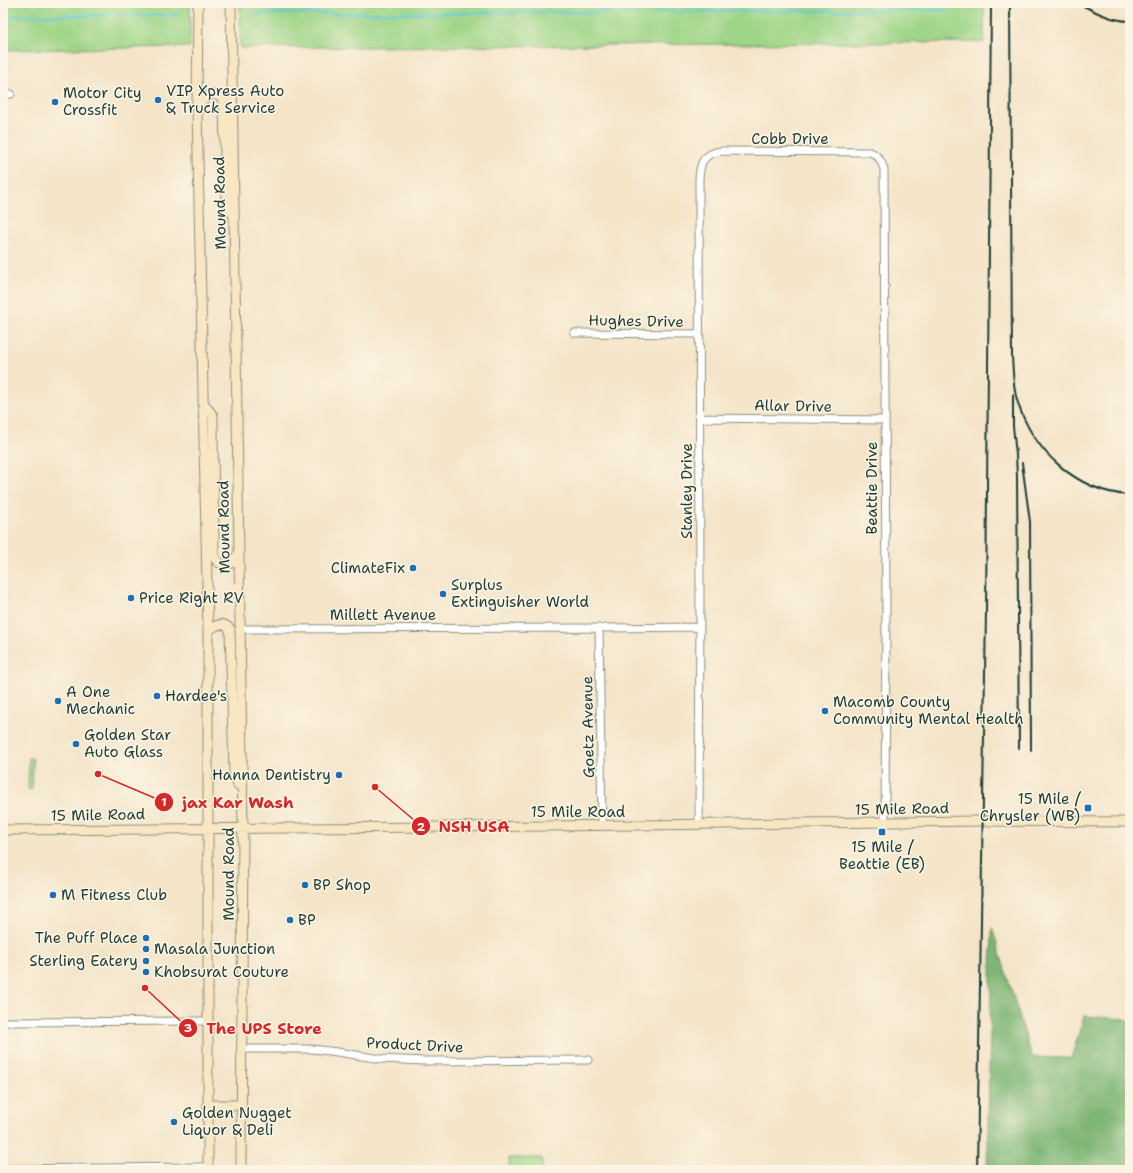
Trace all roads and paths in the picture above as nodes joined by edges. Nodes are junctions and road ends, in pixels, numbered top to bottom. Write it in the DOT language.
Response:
graph roads {
  1 [pos="198,3"];
  2 [pos="231,3"];
  3 [pos="3,94"];
  4 [pos="11,94"];
  5 [pos="197,108"];
  6 [pos="876,155"];
  7 [pos="705,157"];
  8 [pos="234,215"];
  9 [pos="574,333"];
  10 [pos="699,334"];
  11 [pos="203,402"];
  12 [pos="700,418"];
  13 [pos="885,420"];
  14 [pos="238,553"];
  15 [pos="700,627"];
  16 [pos="239,628"];
  17 [pos="602,628"];
  18 [pos="208,631"];
  19 [pos="242,796"];
  20 [pos="1130,822"];
  21 [pos="885,823"];
  22 [pos="699,825"];
  23 [pos="602,826"];
  24 [pos="208,828"];
  25 [pos="243,828"];
  26 [pos="3,830"];
  27 [pos="208,1021"];
  28 [pos="3,1022"];
  29 [pos="242,1049"];
  30 [pos="588,1060"];
  31 [pos="208,1105"];
  32 [pos="242,1105"];
  33 [pos="3,1169"];
  34 [pos="208,1169"];
  35 [pos="241,1170"];
  1 -- 5 [label="main road, Mound Road"];
  2 -- 8 [label="main road, Mound Road"];
  3 -- 4 [label="street"];
  5 -- 8 [label="main road"];
  5 -- 11 [label="main road, Mound Road"];
  6 -- 7 [label="street, Cobb Drive"];
  6 -- 13 [label="street, Beattie Drive"];
  7 -- 10 [label="street, Stanley Drive"];
  8 -- 14 [label="main road, Mound Road"];
  9 -- 10 [label="street, Hughes Drive"];
  10 -- 12 [label="street, Stanley Drive"];
  11 -- 14 [label="main road"];
  11 -- 18 [label="main road, Mound Road"];
  12 -- 13 [label="street, Allar Drive"];
  12 -- 15 [label="street, Stanley Drive"];
  13 -- 21 [label="street, Beattie Drive"];
  14 -- 16 [label="main road, Mound Road"];
  15 -- 17 [label="street, Millett Avenue"];
  15 -- 22 [label="street, Stanley Drive"];
  16 -- 17 [label="street, Millett Avenue"];
  16 -- 19 [label="main road, Mound Road"];
  17 -- 23 [label="street, Goetz Avenue"];
  18 -- 19 [label="main road"];
  18 -- 24 [label="main road, Mound Road"];
  19 -- 25 [label="main road, Mound Road"];
  20 -- 21 [label="main road, 15 Mile Road"];
  21 -- 22 [label="main road, 15 Mile Road"];
  22 -- 23 [label="main road, 15 Mile Road"];
  23 -- 25 [label="main road, 15 Mile Road"];
  24 -- 25 [label="main road, 15 Mile Road"];
  24 -- 26 [label="main road, 15 Mile Road"];
  24 -- 27 [label="main road, Mound Road"];
  25 -- 29 [label="main road, Mound Road"];
  27 -- 28 [label="street"];
  27 -- 31 [label="main road, Mound Road"];
  29 -- 30 [label="street, Product Drive"];
  29 -- 32 [label="main road, Mound Road"];
  31 -- 32 [label="main road"];
  31 -- 34 [label="main road, Mound Road"];
  32 -- 35 [label="main road, Mound Road"];
  33 -- 34 [label="street"];
}
